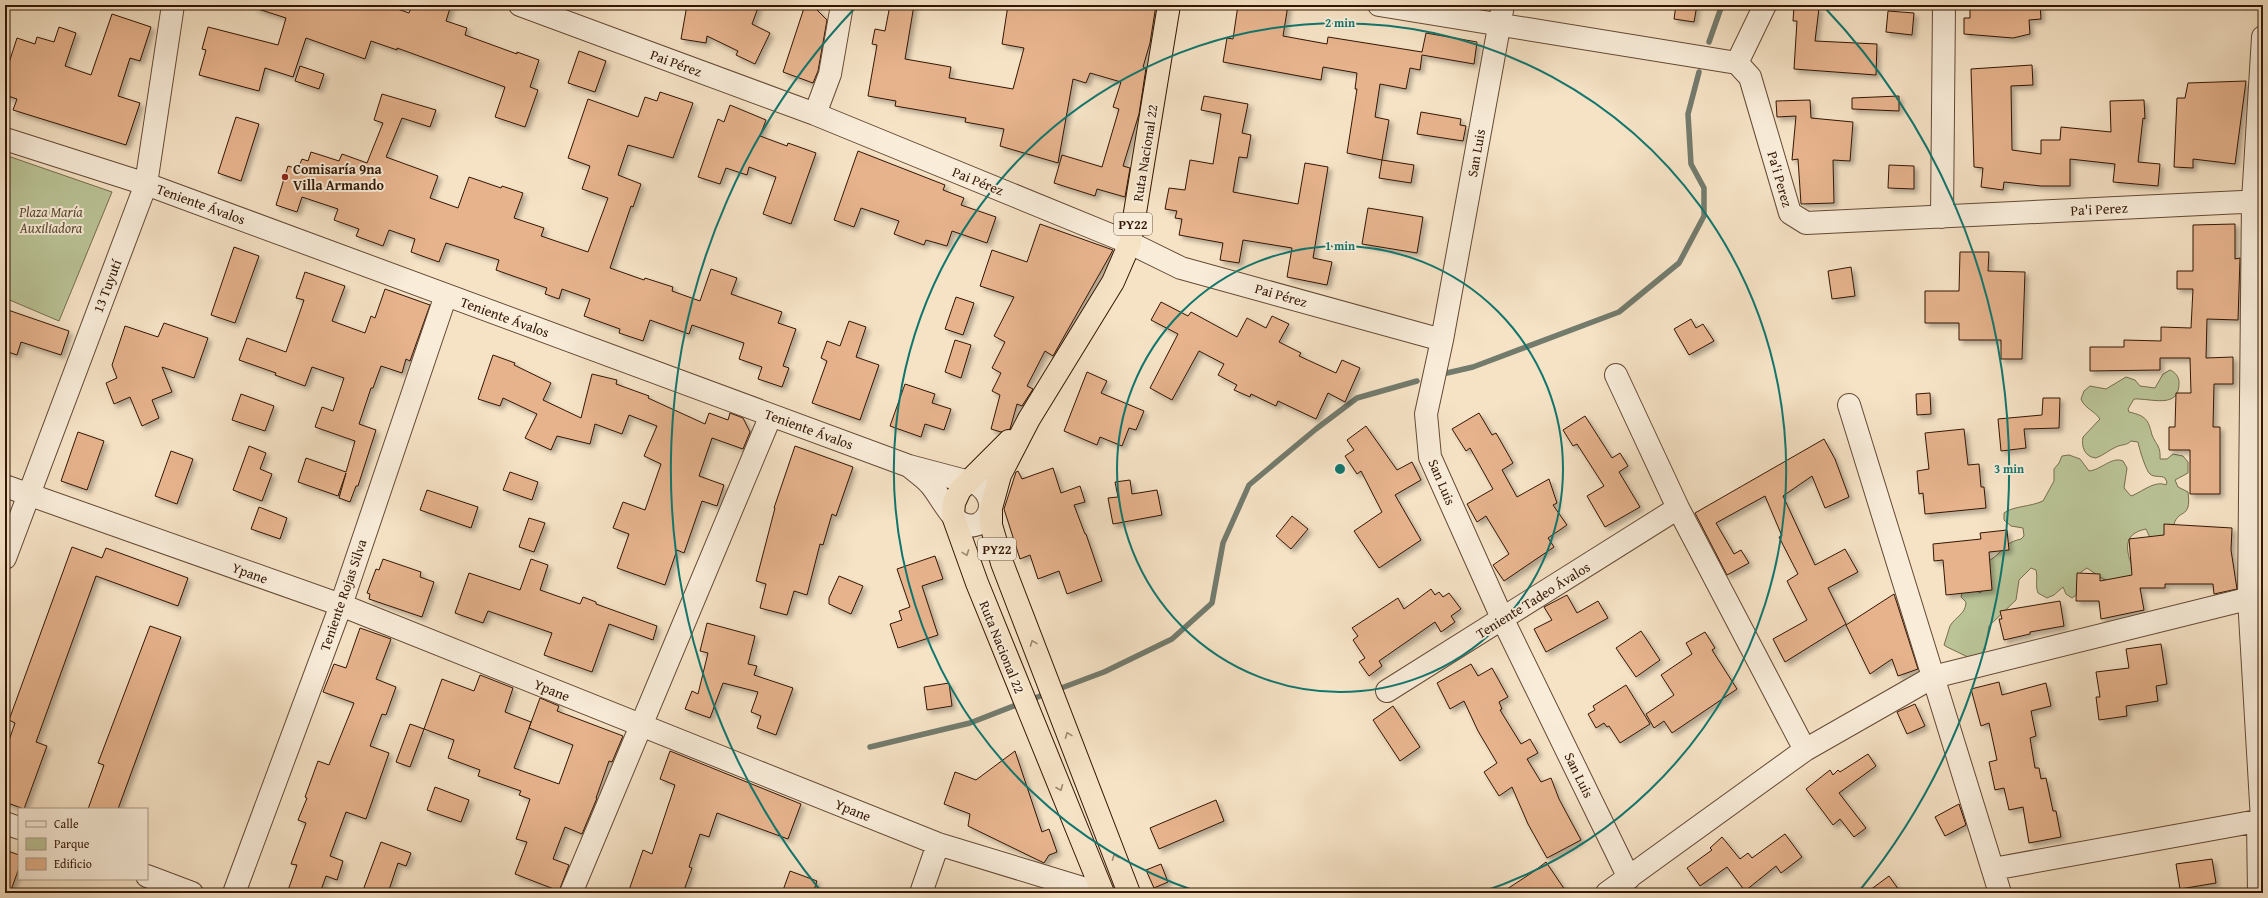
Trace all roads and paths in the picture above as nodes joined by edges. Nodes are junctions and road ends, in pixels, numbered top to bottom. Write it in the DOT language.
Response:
graph roads {
  1 [pos="173,5"];
  2 [pos="520,5"];
  3 [pos="842,5"];
  4 [pos="1170,5"];
  5 [pos="1379,5"];
  6 [pos="1765,5"];
  7 [pos="1944,5"];
  8 [pos="1501,15"];
  9 [pos="2263,37"];
  10 [pos="1737,62"];
  11 [pos="815,114"];
  12 [pos="5,139"];
  13 [pos="146,184"];
  14 [pos="2258,201"];
  15 [pos="1942,217"];
  16 [pos="1130,243"];
  17 [pos="446,295"];
  18 [pos="1442,340"];
  19 [pos="1616,375"];
  20 [pos="1849,405"];
  21 [pos="771,415"];
  22 [pos="1029,419"];
  23 [pos="909,466"];
  24 [pos="968,481"];
  25 [pos="5,486"];
  26 [pos="28,493"];
  27 [pos="991,508"];
  28 [pos="1678,508"];
  29 [pos="953,516"];
  30 [pos="5,558"];
  31 [pos="2256,596"];
  32 [pos="341,605"];
  33 [pos="1503,620"];
  34 [pos="1933,677"];
  35 [pos="1387,691"];
  36 [pos="640,726"];
  37 [pos="1805,750"];
  38 [pos="2262,820"];
  39 [pos="5,823"];
  40 [pos="18,828"];
  41 [pos="938,844"];
  42 [pos="1992,869"];
  43 [pos="148,876"];
  44 [pos="1629,878"];
  45 [pos="192,893"];
  46 [pos="234,893"];
  47 [pos="571,893"];
  48 [pos="921,893"];
  49 [pos="1099,893"];
  50 [pos="1103,893"];
  51 [pos="1129,893"];
  52 [pos="1606,893"];
  53 [pos="2000,893"];
  54 [pos="2259,893"];
  1 -- 13 [label="street, 13 Tuyutí"];
  2 -- 11 [label="street, Pai Pérez"];
  3 -- 11 [label="street"];
  4 -- 16 [label="highway, Ruta Nacional 22 / PY22"];
  5 -- 8 [label="street"];
  6 -- 10 [label="street"];
  7 -- 15 [label="street"];
  8 -- 10 [label="street"];
  8 -- 18 [label="street, San Luis"];
  9 -- 14 [label="street"];
  10 -- 15 [label="street, Pa'i Perez"];
  11 -- 16 [label="street, Pai Pérez"];
  12 -- 13 [label="street, Teniente Ávalos"];
  13 -- 17 [label="street, Teniente Ávalos"];
  13 -- 26 [label="street, 13 Tuyutí"];
  14 -- 15 [label="street, Pa'i Perez"];
  14 -- 31 [label="street"];
  16 -- 18 [label="street, Pai Pérez"];
  16 -- 22 [label="highway, Ruta Nacional 22 / PY22"];
  17 -- 21 [label="street, Teniente Ávalos"];
  17 -- 32 [label="street, Teniente Rojas Silva"];
  18 -- 33 [label="street, San Luis"];
  19 -- 28 [label="street"];
  20 -- 34 [label="street"];
  21 -- 23 [label="street, Teniente Ávalos"];
  21 -- 36 [label="street"];
  22 -- 24 [label="highway, Ruta Nacional 22 / PY22"];
  22 -- 27 [label="highway, Ruta Nacional 22 / PY22"];
  23 -- 24 [label="street, Teniente Ávalos"];
  23 -- 29 [label="street"];
  24 -- 27 [label="street, Teniente Ávalos"];
  24 -- 29 [label="highway, Ruta Nacional 22 / PY22"];
  25 -- 26 [label="street, Ypane"];
  26 -- 30 [label="street, 13 Tuyutí"];
  26 -- 32 [label="street, Ypane"];
  27 -- 29 [label="street"];
  51 -- 27 [label="highway, Ruta Nacional 22 / PY22, one-way"];
  28 -- 33 [label="street, Teniente Tadeo Ávalos"];
  28 -- 37 [label="street"];
  29 -- 50 [label="highway, Ruta Nacional 22 / PY22, one-way"];
  31 -- 34 [label="street"];
  31 -- 38 [label="street"];
  32 -- 36 [label="street, Ypane"];
  32 -- 46 [label="street, Teniente Rojas Silva"];
  33 -- 35 [label="street, Teniente Tadeo Ávalos"];
  33 -- 44 [label="street, San Luis"];
  34 -- 37 [label="street"];
  34 -- 42 [label="street"];
  36 -- 41 [label="street, Ypane"];
  36 -- 47 [label="street"];
  37 -- 44 [label="street"];
  38 -- 42 [label="street"];
  38 -- 54 [label="street"];
  39 -- 40 [label="street"];
  41 -- 48 [label="street"];
  41 -- 49 [label="street, Ypane"];
  42 -- 53 [label="street"];
  43 -- 45 [label="street"];
  44 -- 52 [label="street"];
}
